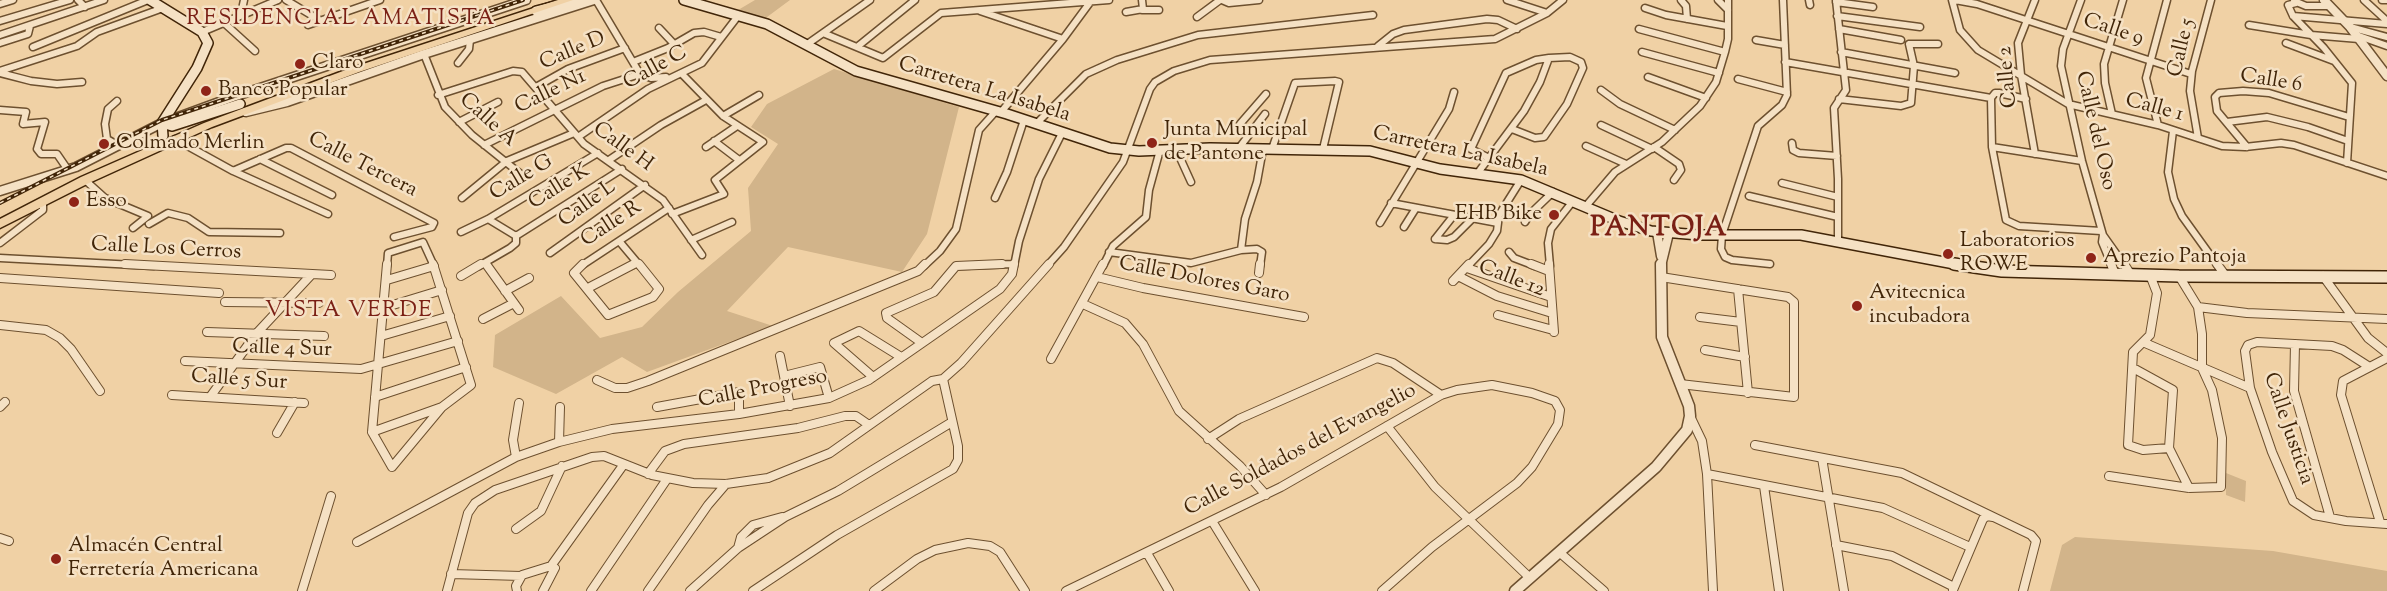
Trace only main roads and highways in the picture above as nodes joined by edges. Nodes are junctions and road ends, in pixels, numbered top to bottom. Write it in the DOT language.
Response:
graph roads {
  1 [pos="149,0"];
  2 [pos="552,0"];
  3 [pos="568,0"];
  4 [pos="580,0"];
  5 [pos="684,0"];
  6 [pos="533,12"];
  7 [pos="497,24"];
  8 [pos="517,24"];
  9 [pos="239,109"];
  10 [pos="162,123"];
  11 [pos="163,136"];
  12 [pos="0,218"];
  13 [pos="0,224"];
  14 [pos="2387,277"];
  1 -- 10 [label="main road"];
  2 -- 9 [label="highway"];
  3 -- 6 [label="highway"];
  4 -- 6 [label="main road"];
  5 -- 14 [label="main road, Carretera La Isabela"];
  6 -- 7 [label="highway"];
  7 -- 8 [label="highway"];
  7 -- 9 [label="highway"];
  9 -- 10 [label="main road"];
  9 -- 11 [label="highway"];
  9 -- 13 [label="highway"];
  10 -- 11 [label="main road"];
  11 -- 12 [label="highway"];
}
